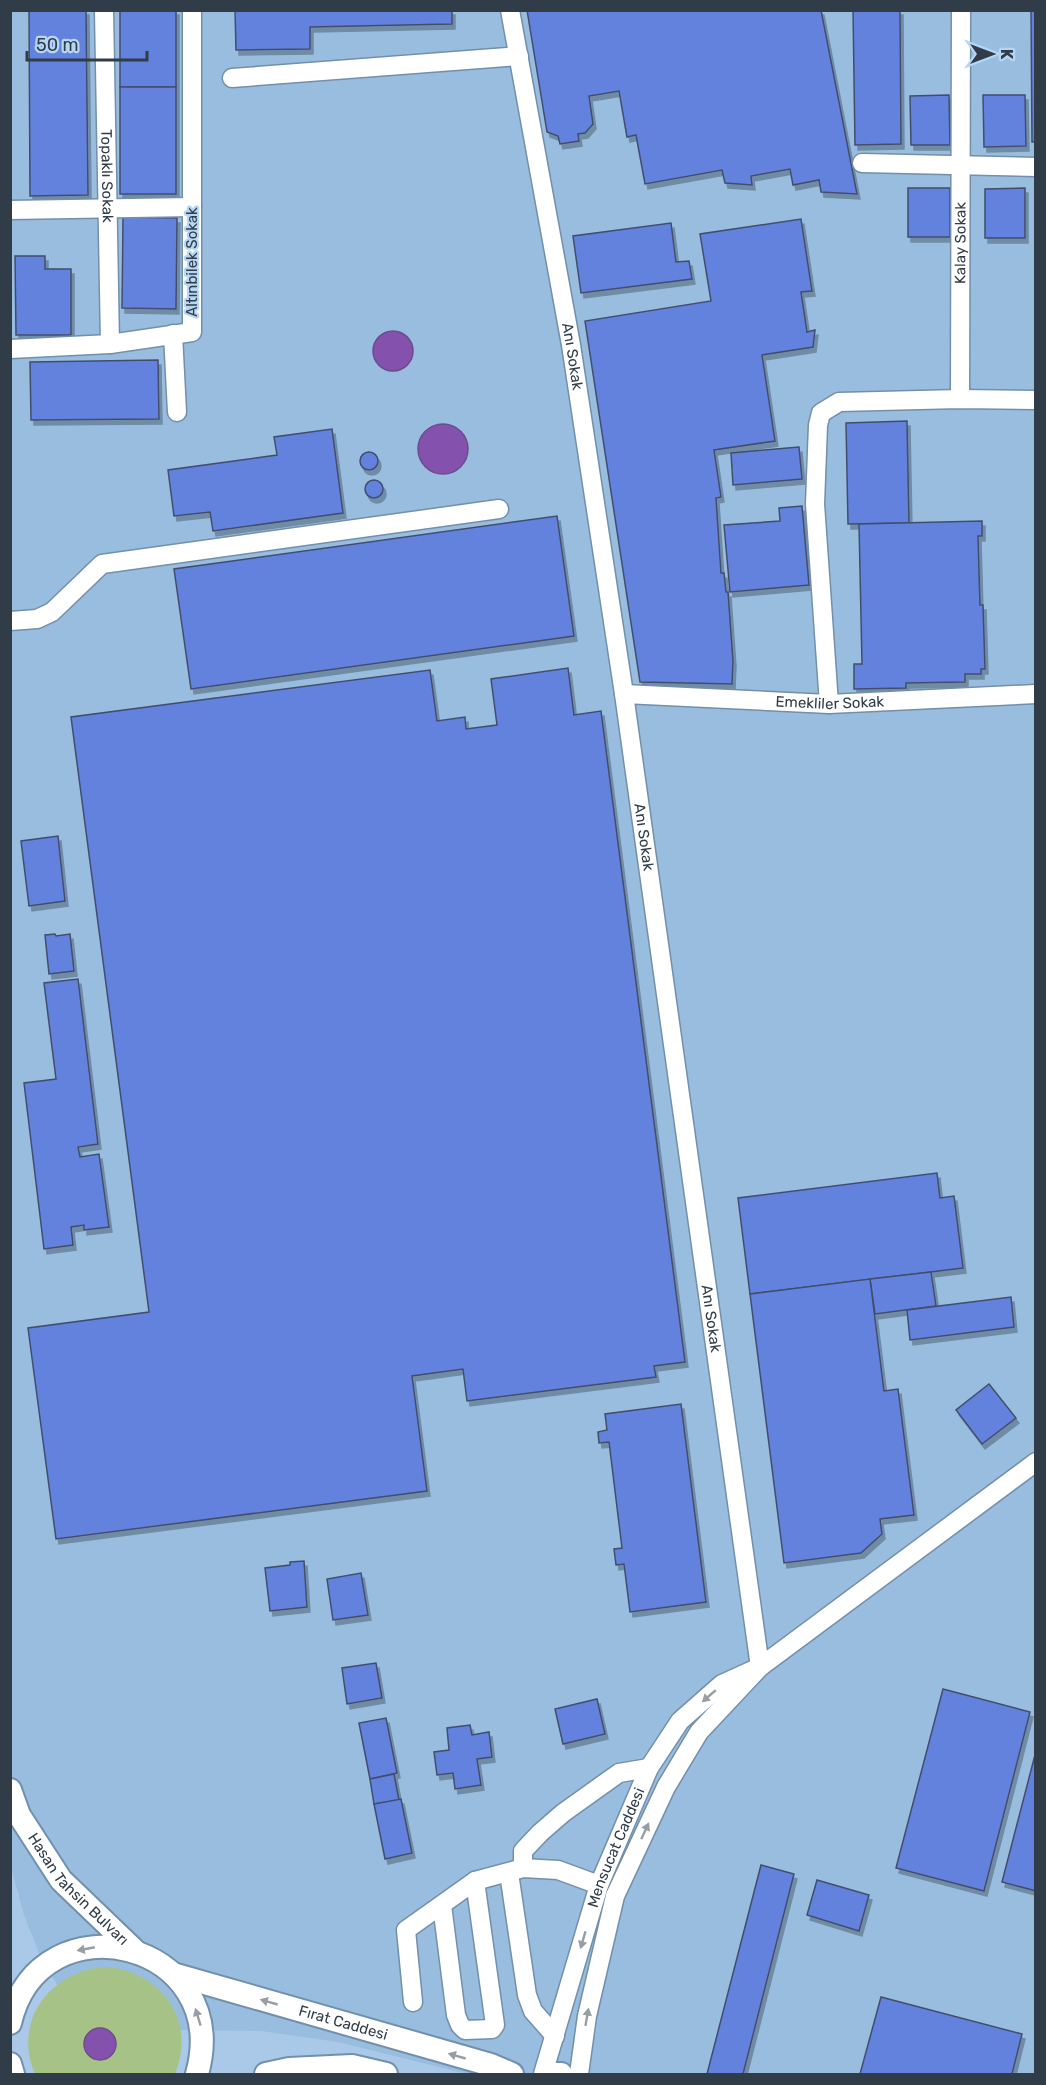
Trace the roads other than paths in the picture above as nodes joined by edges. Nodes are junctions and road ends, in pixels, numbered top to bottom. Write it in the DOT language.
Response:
graph roads {
  1 [pos="104,10"];
  2 [pos="192,10"];
  3 [pos="510,10"];
  4 [pos="961,10"];
  5 [pos="519,56"];
  6 [pos="232,78"];
  7 [pos="862,163"];
  8 [pos="960,166"];
  9 [pos="1035,167"];
  10 [pos="192,207"];
  11 [pos="107,208"];
  12 [pos="10,210"];
  13 [pos="172,334"];
  14 [pos="110,344"];
  15 [pos="10,349"];
  16 [pos="960,399"];
  17 [pos="1035,400"];
  18 [pos="177,412"];
  19 [pos="499,509"];
  20 [pos="10,621"];
  21 [pos="624,694"];
  22 [pos="1035,694"];
  23 [pos="829,704"];
  24 [pos="1035,1462"];
  25 [pos="760,1667"];
  26 [pos="649,1768"];
  27 [pos="10,1790"];
  28 [pos="516,1870"];
  29 [pos="475,1881"];
  30 [pos="599,1885"];
  31 [pos="441,1905"];
  32 [pos="135,1951"];
  33 [pos="173,1974"];
  34 [pos="413,2002"];
  35 [pos="10,2023"];
  36 [pos="555,2036"];
  37 [pos="10,2064"];
  38 [pos="13,2074"];
  39 [pos="197,2074"];
  40 [pos="266,2074"];
  41 [pos="386,2074"];
  42 [pos="512,2074"];
  43 [pos="543,2074"];
  44 [pos="554,2074"];
  45 [pos="561,2074"];
  46 [pos="579,2074"];
  1 -- 11 [label="street, Topaklı Sokak"];
  2 -- 10 [label="street, Altınbilek Sokak"];
  3 -- 5 [label="street, Anı Sokak"];
  4 -- 8 [label="street, Kalay Sokak"];
  5 -- 6 [label="street"];
  5 -- 21 [label="street, Anı Sokak"];
  7 -- 8 [label="street"];
  8 -- 9 [label="street"];
  8 -- 16 [label="street, Kalay Sokak"];
  10 -- 11 [label="street"];
  10 -- 13 [label="street, Altınbilek Sokak"];
  11 -- 12 [label="street"];
  11 -- 14 [label="street, Topaklı Sokak"];
  13 -- 14 [label="street, Altınbilek Sokak"];
  13 -- 18 [label="street"];
  14 -- 15 [label="street, Altınbilek Sokak"];
  16 -- 17 [label="street"];
  16 -- 23 [label="street"];
  19 -- 20 [label="street"];
  21 -- 23 [label="street, Emekliler Sokak"];
  21 -- 25 [label="street, Anı Sokak"];
  22 -- 23 [label="street, Emekliler Sokak"];
  24 -- 25 [label="street, Mensucat Caddesi"];
  25 -- 26 [label="street, Mensucat Caddesi, one-way"];
  46 -- 25 [label="street, Mensucat Caddesi, one-way"];
  26 -- 28 [label="street"];
  26 -- 30 [label="street, Mensucat Caddesi"];
  27 -- 32 [label="main road, Hasan Tahsin Bulvarı"];
  28 -- 29 [label="street"];
  28 -- 30 [label="street"];
  28 -- 36 [label="street"];
  29 -- 31 [label="street"];
  29 -- 31 [label="street"];
  30 -- 36 [label="street, Mensucat Caddesi, one-way"];
  31 -- 34 [label="street"];
  32 -- 33 [label="main road"];
  32 -- 35 [label="main road, one-way"];
  39 -- 33 [label="main road, one-way"];
  42 -- 33 [label="main road, Fırat Caddesi, one-way"];
  36 -- 43 [label="street, Mensucat Caddesi"];
  37 -- 38 [label="main road"];
  40 -- 41 [label="main road"];
  44 -- 45 [label="main road"];
}
